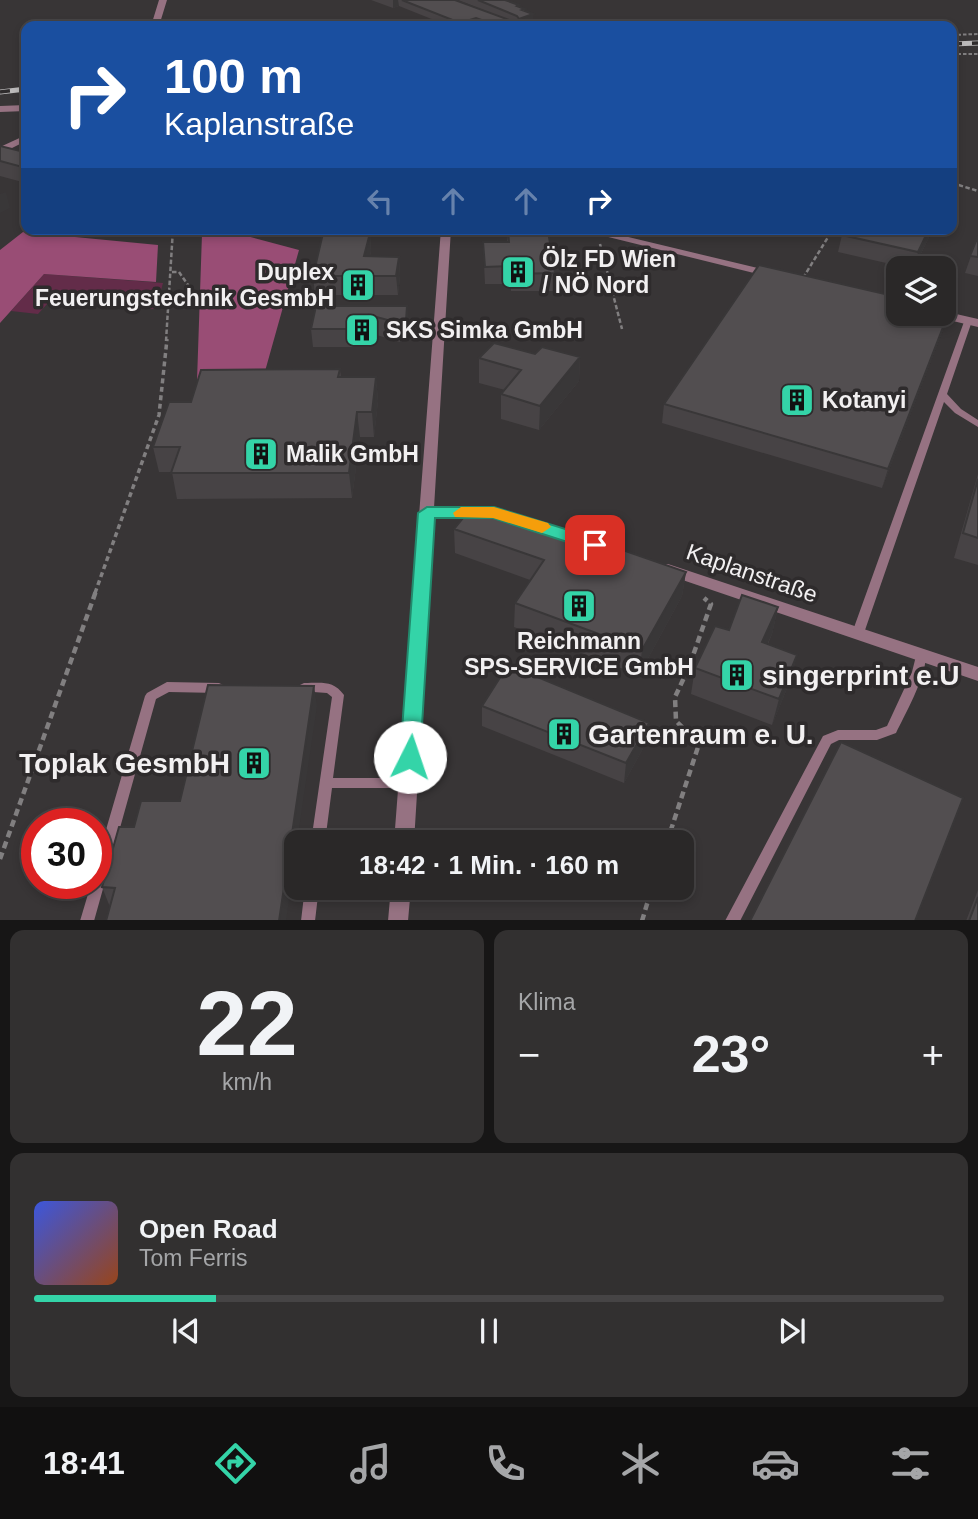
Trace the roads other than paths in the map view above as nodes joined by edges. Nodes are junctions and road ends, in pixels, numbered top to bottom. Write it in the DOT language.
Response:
graph roads {
  1 [pos="163,0"];
  2 [pos="157,21"];
  3 [pos="21,108"];
  4 [pos="0,109"];
  5 [pos="21,140"];
  6 [pos="0,151"];
  7 [pos="447,235"];
  8 [pos="604,235"];
  9 [pos="801,281"];
  10 [pos="973,322"];
  11 [pos="942,395"];
  12 [pos="978,424"];
  13 [pos="427,513"];
  14 [pos="595,545"];
  15 [pos="647,562"];
  16 [pos="858,633"];
  17 [pos="921,655"];
  18 [pos="978,674"];
  19 [pos="235,688"];
  20 [pos="290,688"];
  21 [pos="326,783"];
  22 [pos="408,783"];
  23 [pos="320,830"];
  24 [pos="405,830"];
  25 [pos="310,900"];
  26 [pos="400,900"];
  27 [pos="87,920"];
  28 [pos="308,920"];
  29 [pos="398,920"];
  30 [pos="732,920"];
  1 -- 2 [label="street"];
  3 -- 4 [label="street"];
  5 -- 6 [label="street"];
  7 -- 13 [label="street"];
  8 -- 9 [label="street"];
  10 -- 11 [label="lane"];
  11 -- 12 [label="lane"];
  11 -- 16 [label="lane"];
  13 -- 14 [label="street"];
  13 -- 22 [label="street"];
  15 -- 16 [label="street, Kaplanstraße"];
  16 -- 17 [label="street, Kaplanstraße"];
  17 -- 18 [label="street, Kaplanstraße"];
  17 -- 30 [label="lane"];
  19 -- 27 [label="lane"];
  20 -- 21 [label="lane"];
  21 -- 22 [label="lane"];
  21 -- 23 [label="lane"];
  22 -- 24 [label="street"];
  25 -- 28 [label="lane"];
  26 -- 29 [label="street"];
}
